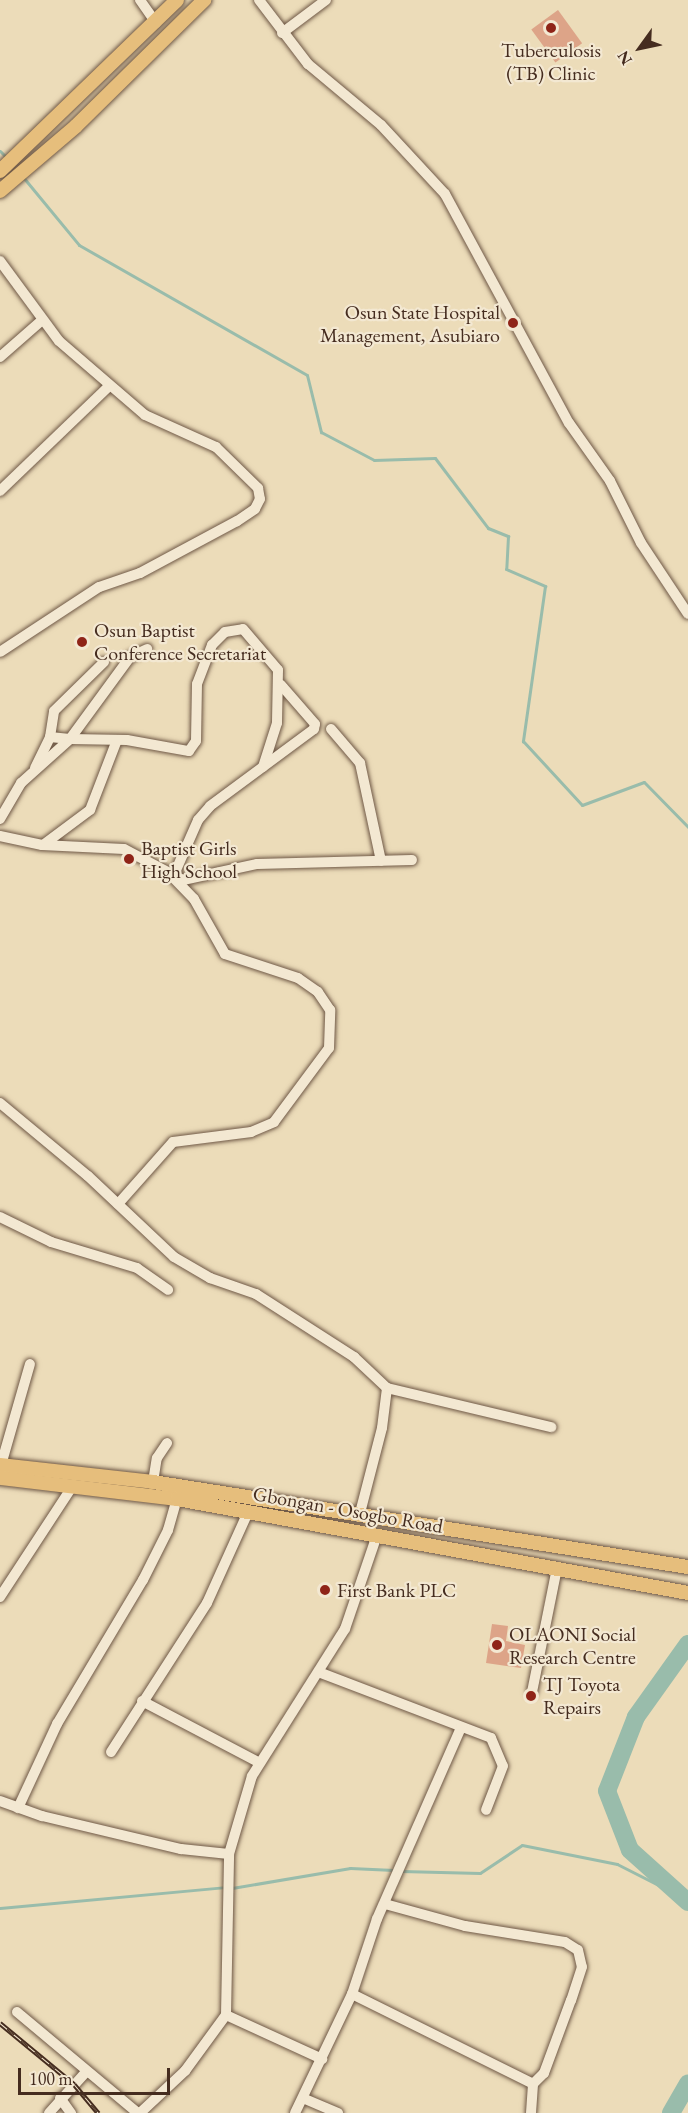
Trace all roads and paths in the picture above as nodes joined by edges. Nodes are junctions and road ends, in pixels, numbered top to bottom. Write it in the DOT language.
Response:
graph roads {
  1 [pos="140,0"];
  2 [pos="177,0"];
  3 [pos="204,0"];
  4 [pos="259,0"];
  5 [pos="326,0"];
  6 [pos="156,23"];
  7 [pos="282,33"];
  8 [pos="2,170"];
  9 [pos="0,191"];
  10 [pos="0,261"];
  11 [pos="41,321"];
  12 [pos="0,357"];
  13 [pos="109,386"];
  14 [pos="0,491"];
  15 [pos="688,614"];
  16 [pos="147,649"];
  17 [pos="0,652"];
  18 [pos="104,662"];
  19 [pos="282,685"];
  20 [pos="331,729"];
  21 [pos="50,737"];
  22 [pos="70,739"];
  23 [pos="117,740"];
  24 [pos="263,767"];
  25 [pos="35,768"];
  26 [pos="0,819"];
  27 [pos="0,836"];
  28 [pos="42,845"];
  29 [pos="412,860"];
  30 [pos="381,861"];
  31 [pos="173,878"];
  32 [pos="0,1103"];
  33 [pos="118,1204"];
  34 [pos="0,1217"];
  35 [pos="168,1290"];
  36 [pos="30,1364"];
  37 [pos="387,1388"];
  38 [pos="551,1427"];
  39 [pos="166,1443"];
  40 [pos="0,1469"];
  41 [pos="153,1482"];
  42 [pos="72,1487"];
  43 [pos="209,1498"];
  44 [pos="177,1499"];
  45 [pos="248,1512"];
  46 [pos="358,1517"];
  47 [pos="377,1535"];
  48 [pos="688,1567"];
  49 [pos="557,1568"];
  50 [pos="688,1593"];
  51 [pos="0,1597"];
  52 [pos="321,1673"];
  53 [pos="532,1692"];
  54 [pos="142,1701"];
  55 [pos="461,1728"];
  56 [pos="111,1752"];
  57 [pos="260,1763"];
  58 [pos="0,1801"];
  59 [pos="18,1808"];
  60 [pos="486,1810"];
  61 [pos="229,1854"];
  62 [pos="385,1904"];
  63 [pos="352,1994"];
  64 [pos="17,2012"];
  65 [pos="226,2015"];
  66 [pos="322,2059"];
  67 [pos="86,2072"];
  68 [pos="533,2084"];
  69 [pos="60,2098"];
  70 [pos="305,2099"];
  71 [pos="49,2113"];
  72 [pos="71,2113"];
  73 [pos="139,2113"];
  74 [pos="295,2113"];
  75 [pos="338,2113"];
  76 [pos="531,2113"];
  1 -- 6 [label="street"];
  2 -- 6 [label="main road"];
  3 -- 9 [label="main road"];
  4 -- 7 [label="street"];
  5 -- 7 [label="street"];
  6 -- 8 [label="main road"];
  7 -- 15 [label="street"];
  10 -- 11 [label="street"];
  11 -- 12 [label="street"];
  11 -- 13 [label="street"];
  13 -- 14 [label="street"];
  13 -- 17 [label="street"];
  16 -- 22 [label="street"];
  18 -- 21 [label="street"];
  19 -- 23 [label="street"];
  19 -- 24 [label="street"];
  19 -- 24 [label="street"];
  20 -- 30 [label="street"];
  21 -- 22 [label="street"];
  21 -- 25 [label="street"];
  22 -- 23 [label="street"];
  22 -- 25 [label="street"];
  23 -- 28 [label="street"];
  24 -- 31 [label="street"];
  25 -- 26 [label="street"];
  27 -- 28 [label="street"];
  28 -- 31 [label="street"];
  29 -- 30 [label="street"];
  30 -- 31 [label="street"];
  31 -- 33 [label="street"];
  32 -- 33 [label="street"];
  33 -- 37 [label="street"];
  34 -- 35 [label="street"];
  36 -- 40 [label="street"];
  37 -- 38 [label="street"];
  37 -- 46 [label="street"];
  39 -- 41 [label="street"];
  40 -- 41 [label="main road, Gbongan - Osogbo Road"];
  40 -- 42 [label="main road, Gbongan - Osogbo Road"];
  41 -- 43 [label="main road, Gbongan - Osogbo Road"];
  42 -- 44 [label="main road, Gbongan - Osogbo Road"];
  42 -- 51 [label="street"];
  43 -- 44 [label="main road, Gbongan - Osogbo Road"];
  43 -- 45 [label="main road, Gbongan - Osogbo Road"];
  43 -- 46 [label="main road, Gbongan - Osogbo Road"];
  44 -- 59 [label="street"];
  45 -- 47 [label="main road, Gbongan - Osogbo Road"];
  45 -- 54 [label="street"];
  46 -- 48 [label="main road, Gbongan - Osogbo Road"];
  47 -- 49 [label="main road, Gbongan - Osogbo Road"];
  47 -- 52 [label="street"];
  49 -- 50 [label="main road, Gbongan - Osogbo Road"];
  49 -- 53 [label="street"];
  52 -- 55 [label="street"];
  52 -- 57 [label="street"];
  54 -- 56 [label="street"];
  54 -- 57 [label="street"];
  55 -- 60 [label="street"];
  55 -- 62 [label="street"];
  57 -- 61 [label="street"];
  58 -- 59 [label="street"];
  59 -- 61 [label="street"];
  61 -- 65 [label="street"];
  62 -- 63 [label="street"];
  62 -- 68 [label="street"];
  63 -- 66 [label="street"];
  63 -- 68 [label="street"];
  64 -- 67 [label="street"];
  65 -- 66 [label="street"];
  65 -- 73 [label="street"];
  66 -- 70 [label="street"];
  67 -- 69 [label="street"];
  67 -- 73 [label="street"];
  68 -- 76 [label="street"];
  69 -- 71 [label="street"];
  69 -- 72 [label="street"];
  70 -- 74 [label="street"];
  70 -- 75 [label="street"];
}
